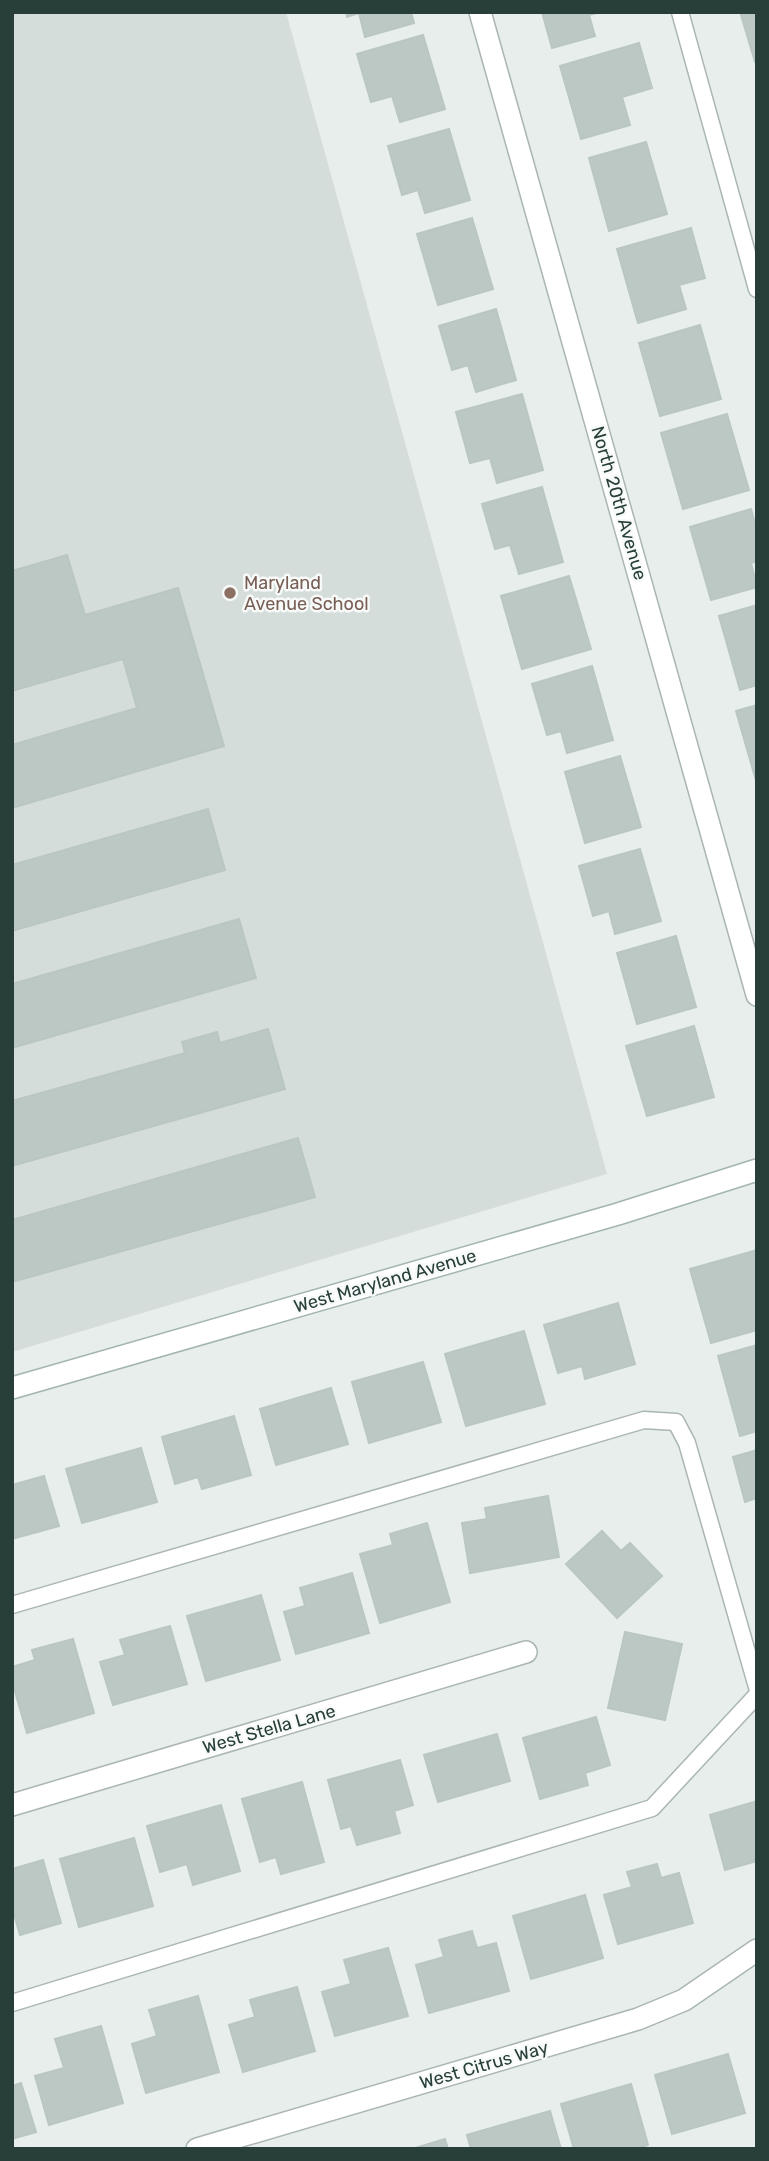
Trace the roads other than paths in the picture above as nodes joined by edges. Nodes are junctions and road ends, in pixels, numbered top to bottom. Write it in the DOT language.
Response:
graph roads {
  1 [pos="480,12"];
  2 [pos="680,12"];
  3 [pos="757,289"];
  4 [pos="757,995"];
  5 [pos="757,1170"];
  6 [pos="12,1388"];
  7 [pos="12,1605"];
  8 [pos="526,1652"];
  9 [pos="757,1687"];
  10 [pos="757,1695"];
  11 [pos="12,1805"];
  12 [pos="757,1950"];
  13 [pos="12,2003"];
  14 [pos="197,2149"];
  1 -- 4 [label="street, North 20th Avenue"];
  2 -- 3 [label="lane"];
  5 -- 6 [label="street, West Maryland Avenue"];
  7 -- 9 [label="lane"];
  8 -- 11 [label="street, West Stella Lane"];
  10 -- 13 [label="lane"];
  12 -- 14 [label="street, West Citrus Way"];
}
